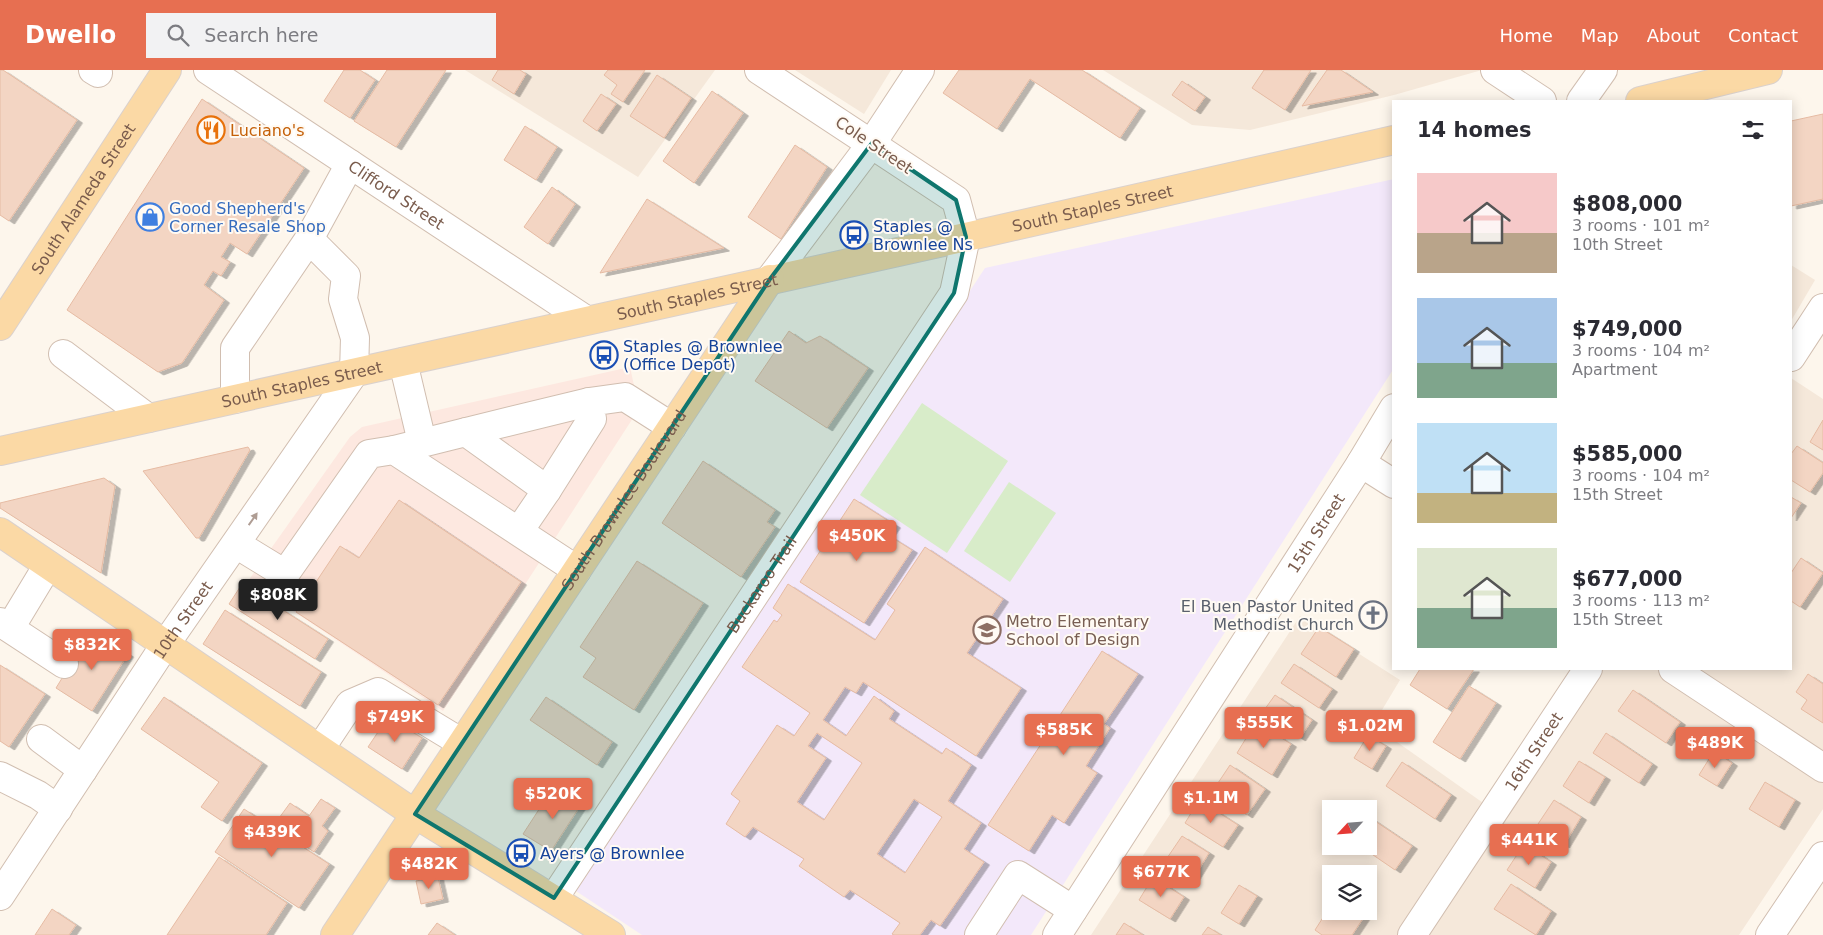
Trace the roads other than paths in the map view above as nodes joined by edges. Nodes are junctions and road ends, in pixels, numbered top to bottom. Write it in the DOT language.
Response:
graph roads {
  1 [pos="167,70"];
  2 [pos="208,70"];
  3 [pos="759,70"];
  4 [pos="920,70"];
  5 [pos="1495,70"];
  6 [pos="1603,70"];
  7 [pos="1768,70"];
  8 [pos="1540,100"];
  9 [pos="1582,100"];
  10 [pos="1644,100"];
  11 [pos="1392,140"];
  12 [pos="872,143"];
  13 [pos="350,164"];
  14 [pos="966,237"];
  15 [pos="309,239"];
  16 [pos="770,279"];
  17 [pos="1823,308"];
  18 [pos="3,313"];
  19 [pos="586,320"];
  20 [pos="63,354"];
  21 [pos="1792,355"];
  22 [pos="404,362"];
  23 [pos="354,374"];
  24 [pos="236,399"];
  25 [pos="589,402"];
  26 [pos="1392,411"];
  27 [pos="148,418"];
  28 [pos="672,427"];
  29 [pos="466,432"];
  30 [pos="422,442"];
  31 [pos="394,450"];
  32 [pos="0,451"];
  33 [pos="1361,463"];
  34 [pos="1392,483"];
  35 [pos="547,490"];
  36 [pos="519,531"];
  37 [pos="0,532"];
  38 [pos="236,544"];
  39 [pos="48,565"];
  40 [pos="577,570"];
  41 [pos="5,625"];
  42 [pos="165,645"];
  43 [pos="64,664"];
  44 [pos="1587,670"];
  45 [pos="1675,670"];
  46 [pos="41,739"];
  47 [pos="462,743"];
  48 [pos="320,750"];
  49 [pos="1823,768"];
  50 [pos="83,770"];
  51 [pos="0,776"];
  52 [pos="58,809"];
  53 [pos="415,814"];
  54 [pos="1823,856"];
  55 [pos="0,896"];
  56 [pos="554,898"];
  57 [pos="1073,910"];
  58 [pos="336,935"];
  59 [pos="611,935"];
  60 [pos="979,935"];
  61 [pos="1057,935"];
  62 [pos="1412,935"];
  63 [pos="1770,935"];
  1 -- 18 [label="main road, South Alameda Street"];
  2 -- 13 [label="street, Clifford Street"];
  3 -- 12 [label="street, Cole Street"];
  4 -- 12 [label="street, South Brownlee Boulevard"];
  5 -- 8 [label="street"];
  6 -- 9 [label="street"];
  7 -- 10 [label="main road"];
  11 -- 14 [label="main road, South Staples Street"];
  12 -- 14 [label="street, Cole Street"];
  12 -- 16 [label="street, South Brownlee Boulevard"];
  13 -- 15 [label="street"];
  13 -- 19 [label="street, Clifford Street"];
  14 -- 16 [label="main road, South Staples Street"];
  14 -- 56 [label="street, Buckaroo Trail"];
  15 -- 23 [label="street"];
  15 -- 24 [label="street"];
  16 -- 19 [label="main road, South Staples Street"];
  16 -- 28 [label="main road, South Brownlee Boulevard"];
  17 -- 21 [label="street"];
  19 -- 22 [label="main road, South Staples Street"];
  20 -- 27 [label="street"];
  22 -- 23 [label="main road, South Staples Street"];
  22 -- 30 [label="street"];
  23 -- 24 [label="main road, South Staples Street"];
  38 -- 23 [label="street, 10th Street, one-way"];
  24 -- 27 [label="main road, South Staples Street"];
  25 -- 28 [label="street"];
  25 -- 29 [label="street"];
  25 -- 35 [label="street"];
  26 -- 33 [label="street, 15th Street"];
  27 -- 32 [label="main road, South Staples Street"];
  28 -- 40 [label="main road, South Brownlee Boulevard"];
  29 -- 30 [label="street"];
  29 -- 35 [label="street"];
  30 -- 31 [label="street"];
  31 -- 36 [label="street"];
  31 -- 38 [label="street"];
  33 -- 34 [label="street"];
  33 -- 57 [label="street, 15th Street"];
  35 -- 36 [label="street"];
  36 -- 40 [label="street"];
  37 -- 39 [label="main road"];
  38 -- 42 [label="street, 10th Street"];
  39 -- 41 [label="street"];
  39 -- 42 [label="main road"];
  40 -- 47 [label="main road, South Brownlee Boulevard"];
  41 -- 43 [label="street"];
  42 -- 48 [label="main road"];
  42 -- 50 [label="street, 10th Street"];
  44 -- 62 [label="street, 16th Street"];
  45 -- 49 [label="street"];
  46 -- 50 [label="street"];
  47 -- 48 [label="street"];
  47 -- 53 [label="main road, South Brownlee Boulevard"];
  48 -- 53 [label="main road"];
  50 -- 52 [label="street, 10th Street"];
  51 -- 52 [label="street"];
  52 -- 55 [label="street, 10th Street"];
  53 -- 56 [label="main road"];
  53 -- 58 [label="main road, South Brownlee Boulevard"];
  54 -- 63 [label="street"];
  56 -- 59 [label="main road"];
  57 -- 60 [label="street"];
  57 -- 61 [label="street, 15th Street"];
}
